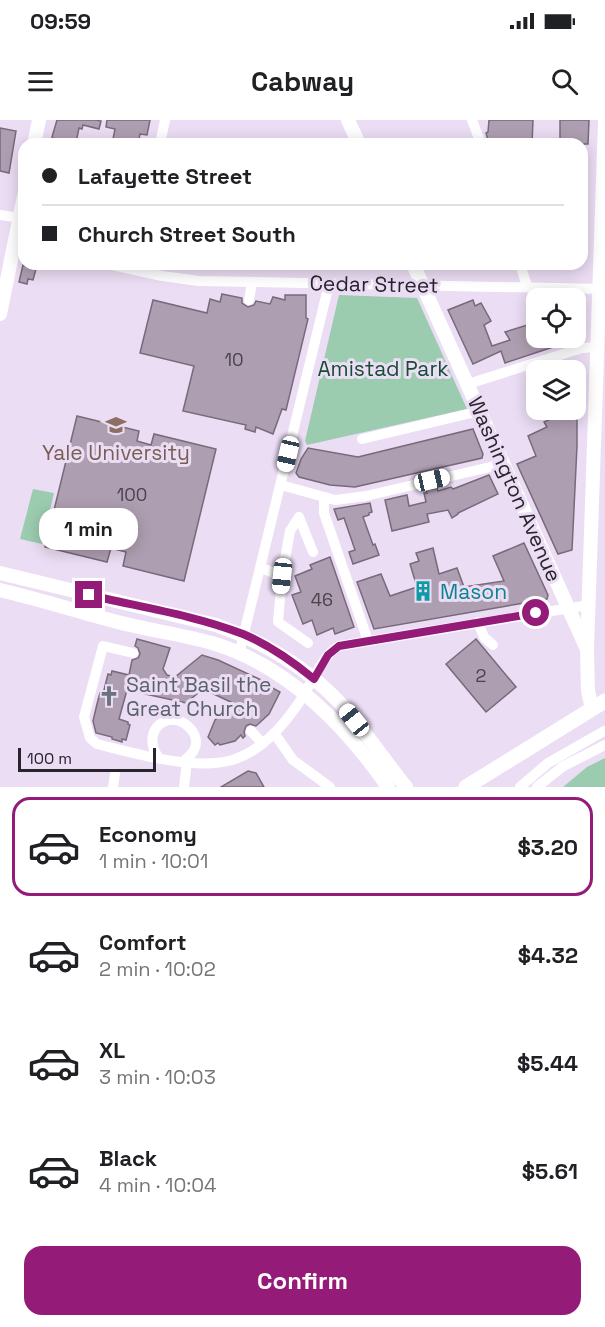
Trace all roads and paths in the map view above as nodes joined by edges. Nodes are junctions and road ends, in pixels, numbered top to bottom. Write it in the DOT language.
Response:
graph roads {
  1 [pos="36,120"];
  2 [pos="165,120"];
  3 [pos="348,120"];
  4 [pos="472,120"];
  5 [pos="605,122"];
  6 [pos="34,138"];
  7 [pos="161,138"];
  8 [pos="356,138"];
  9 [pos="479,138"];
  10 [pos="0,215"];
  11 [pos="18,218"];
  12 [pos="18,249"];
  13 [pos="145,270"];
  14 [pos="416,270"];
  15 [pos="522,270"];
  16 [pos="252,282"];
  17 [pos="329,284"];
  18 [pos="424,286"];
  19 [pos="527,286"];
  20 [pos="602,289"];
  21 [pos="249,300"];
  22 [pos="0,314"];
  23 [pos="597,347"];
  24 [pos="468,384"];
  25 [pos="480,411"];
  26 [pos="596,414"];
  27 [pos="605,427"];
  28 [pos="362,439"];
  29 [pos="503,464"];
  30 [pos="280,485"];
  31 [pos="324,497"];
  32 [pos="313,552"];
  33 [pos="261,568"];
  34 [pos="0,573"];
  35 [pos="282,576"];
  36 [pos="0,590"];
  37 [pos="589,605"];
  38 [pos="568,607"];
  39 [pos="195,620"];
  40 [pos="478,622"];
  41 [pos="170,634"];
  42 [pos="244,635"];
  43 [pos="368,641"];
  44 [pos="308,643"];
  45 [pos="493,645"];
  46 [pos="587,649"];
  47 [pos="133,653"];
  48 [pos="239,654"];
  49 [pos="314,679"];
  50 [pos="305,693"];
  51 [pos="598,705"];
  52 [pos="251,730"];
  53 [pos="604,731"];
  54 [pos="274,733"];
  55 [pos="262,743"];
  56 [pos="605,745"];
  57 [pos="159,758"];
  58 [pos="189,761"];
  59 [pos="115,774"];
  60 [pos="113,787"];
  61 [pos="184,787"];
  62 [pos="191,787"];
  63 [pos="330,787"];
  64 [pos="388,787"];
  65 [pos="406,787"];
  66 [pos="466,787"];
  67 [pos="520,787"];
  68 [pos="537,787"];
  1 -- 6 [label="main road"];
  2 -- 7 [label="street"];
  3 -- 8 [label="main road"];
  4 -- 9 [label="street"];
  5 -- 20 [label="main road"];
  10 -- 11 [label="street"];
  12 -- 22 [label="main road"];
  13 -- 16 [label="street, Cedar Street"];
  14 -- 18 [label="main road, Washington Avenue"];
  15 -- 19 [label="street"];
  16 -- 17 [label="street, Cedar Street"];
  16 -- 21 [label="street"];
  17 -- 18 [label="street, Cedar Street"];
  17 -- 30 [label="street"];
  18 -- 19 [label="street, Cedar Street"];
  18 -- 24 [label="main road, Washington Avenue"];
  19 -- 20 [label="street, Cedar Street"];
  20 -- 23 [label="main road"];
  23 -- 24 [label="street"];
  23 -- 26 [label="main road"];
  24 -- 25 [label="main road, Washington Avenue"];
  25 -- 28 [label="street"];
  25 -- 29 [label="main road, Washington Avenue"];
  26 -- 27 [label="main road"];
  26 -- 37 [label="main road"];
  29 -- 31 [label="street"];
  29 -- 38 [label="main road, Washington Avenue"];
  30 -- 31 [label="street"];
  30 -- 33 [label="street"];
  31 -- 43 [label="street"];
  32 -- 35 [label="street"];
  33 -- 35 [label="street"];
  33 -- 42 [label="street"];
  34 -- 39 [label="main road"];
  35 -- 44 [label="street"];
  36 -- 41 [label="main road"];
  37 -- 38 [label="street"];
  37 -- 46 [label="main road"];
  38 -- 40 [label="street"];
  38 -- 46 [label="main road, Washington Avenue"];
  39 -- 41 [label="main road"];
  39 -- 42 [label="main road"];
  40 -- 43 [label="street"];
  40 -- 45 [label="street"];
  41 -- 48 [label="main road"];
  42 -- 48 [label="street"];
  42 -- 49 [label="main road"];
  43 -- 49 [label="street"];
  46 -- 51 [label="main road"];
  47 -- 57 [label="street"];
  48 -- 50 [label="main road"];
  49 -- 50 [label="street"];
  49 -- 65 [label="main road"];
  50 -- 54 [label="street"];
  50 -- 64 [label="main road"];
  51 -- 66 [label="highway"];
  52 -- 55 [label="street"];
  53 -- 67 [label="street"];
  54 -- 55 [label="street"];
  54 -- 63 [label="street"];
  55 -- 58 [label="street"];
  56 -- 68 [label="street"];
  57 -- 58 [label="street"];
  57 -- 58 [label="street"];
  58 -- 61 [label="street"];
  58 -- 62 [label="street"];
  59 -- 60 [label="street"];
}
